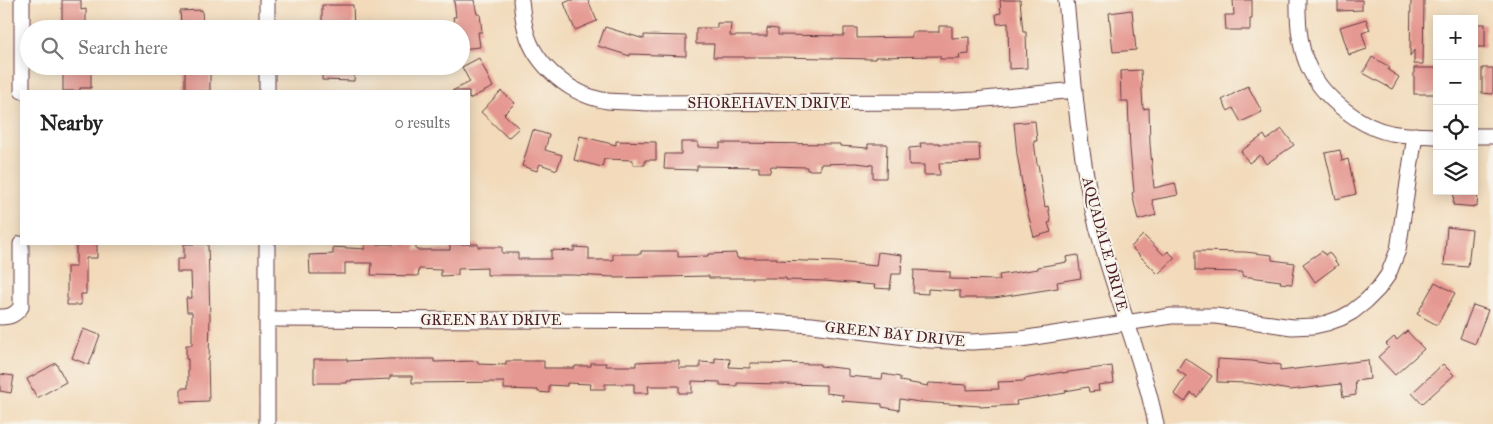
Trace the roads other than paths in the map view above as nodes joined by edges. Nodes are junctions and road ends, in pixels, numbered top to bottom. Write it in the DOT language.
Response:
graph roads {
  1 [pos="22,0"];
  2 [pos="267,0"];
  3 [pos="520,0"];
  4 [pos="1066,0"];
  5 [pos="1298,0"];
  6 [pos="22,20"];
  7 [pos="267,20"];
  8 [pos="22,75"];
  9 [pos="267,75"];
  10 [pos="22,90"];
  11 [pos="267,90"];
  12 [pos="1075,90"];
  13 [pos="1415,135"];
  14 [pos="1433,136"];
  15 [pos="1478,136"];
  16 [pos="1493,136"];
  17 [pos="21,245"];
  18 [pos="267,245"];
  19 [pos="0,317"];
  20 [pos="267,319"];
  21 [pos="1126,322"];
  22 [pos="268,424"];
  23 [pos="1156,424"];
  1 -- 6 [label="street"];
  2 -- 7 [label="street"];
  3 -- 12 [label="street, SHOREHAVEN DRIVE"];
  4 -- 12 [label="street, AQUADALE DRIVE"];
  5 -- 13 [label="street"];
  8 -- 10 [label="street"];
  9 -- 11 [label="street"];
  12 -- 21 [label="street, AQUADALE DRIVE"];
  13 -- 14 [label="street"];
  13 -- 21 [label="street, GREEN BAY DRIVE"];
  15 -- 16 [label="street"];
  17 -- 19 [label="street"];
  18 -- 20 [label="street"];
  20 -- 21 [label="street, GREEN BAY DRIVE"];
  20 -- 22 [label="street"];
  21 -- 23 [label="street, AQUADALE DRIVE"];
}
